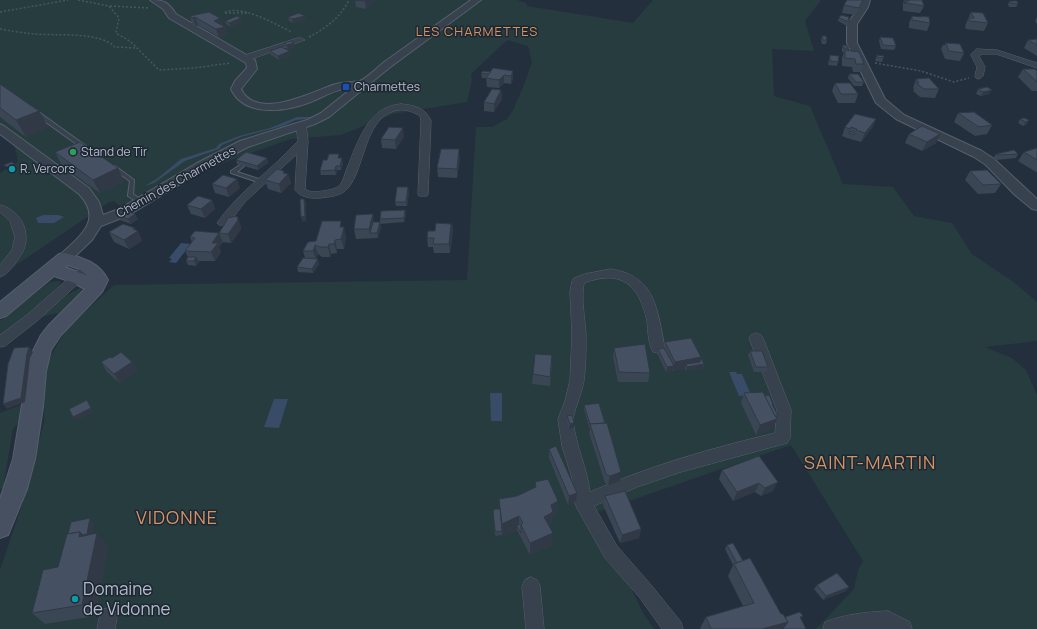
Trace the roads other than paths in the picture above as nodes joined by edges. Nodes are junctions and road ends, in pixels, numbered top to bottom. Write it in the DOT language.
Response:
graph roads {
  1 [pos="154,0"];
  2 [pos="477,0"];
  3 [pos="866,0"];
  4 [pos="302,40"];
  5 [pos="246,58"];
  6 [pos="1037,66"];
  7 [pos="979,76"];
  8 [pos="359,85"];
  9 [pos="32,111"];
  10 [pos="301,125"];
  11 [pos="0,128"];
  12 [pos="303,141"];
  13 [pos="91,152"];
  14 [pos="111,165"];
  15 [pos="242,166"];
  16 [pos="260,181"];
  17 [pos="422,194"];
  18 [pos="141,202"];
  19 [pos="1037,206"];
  20 [pos="0,208"];
  21 [pos="96,223"];
  22 [pos="223,223"];
  23 [pos="59,264"];
  24 [pos="0,272"];
  25 [pos="87,278"];
  26 [pos="0,312"];
  27 [pos="756,338"];
  28 [pos="0,342"];
  29 [pos="658,348"];
  30 [pos="583,503"];
  31 [pos="0,527"];
  32 [pos="531,586"];
  33 [pos="535,629"];
  34 [pos="674,629"];
  35 [pos="832,629"];
  36 [pos="903,629"];
  1 -- 5 [label="street"];
  2 -- 8 [label="street, Chemin des Charmettes"];
  3 -- 19 [label="street"];
  4 -- 5 [label="street"];
  5 -- 8 [label="street"];
  6 -- 7 [label="street"];
  8 -- 10 [label="street, Chemin des Charmettes"];
  9 -- 13 [label="lane"];
  10 -- 12 [label="street"];
  10 -- 18 [label="street, Chemin des Charmettes"];
  11 -- 21 [label="street"];
  12 -- 16 [label="street"];
  12 -- 17 [label="street"];
  14 -- 18 [label="lane"];
  15 -- 16 [label="lane"];
  16 -- 22 [label="street"];
  18 -- 21 [label="street, Chemin des Charmettes"];
  20 -- 24 [label="street"];
  21 -- 23 [label="street"];
  23 -- 25 [label="main road"];
  23 -- 26 [label="main road"];
  25 -- 28 [label="street"];
  25 -- 31 [label="main road"];
  27 -- 30 [label="street"];
  29 -- 30 [label="street"];
  30 -- 34 [label="street"];
  32 -- 33 [label="street"];
  35 -- 36 [label="street"];
}
